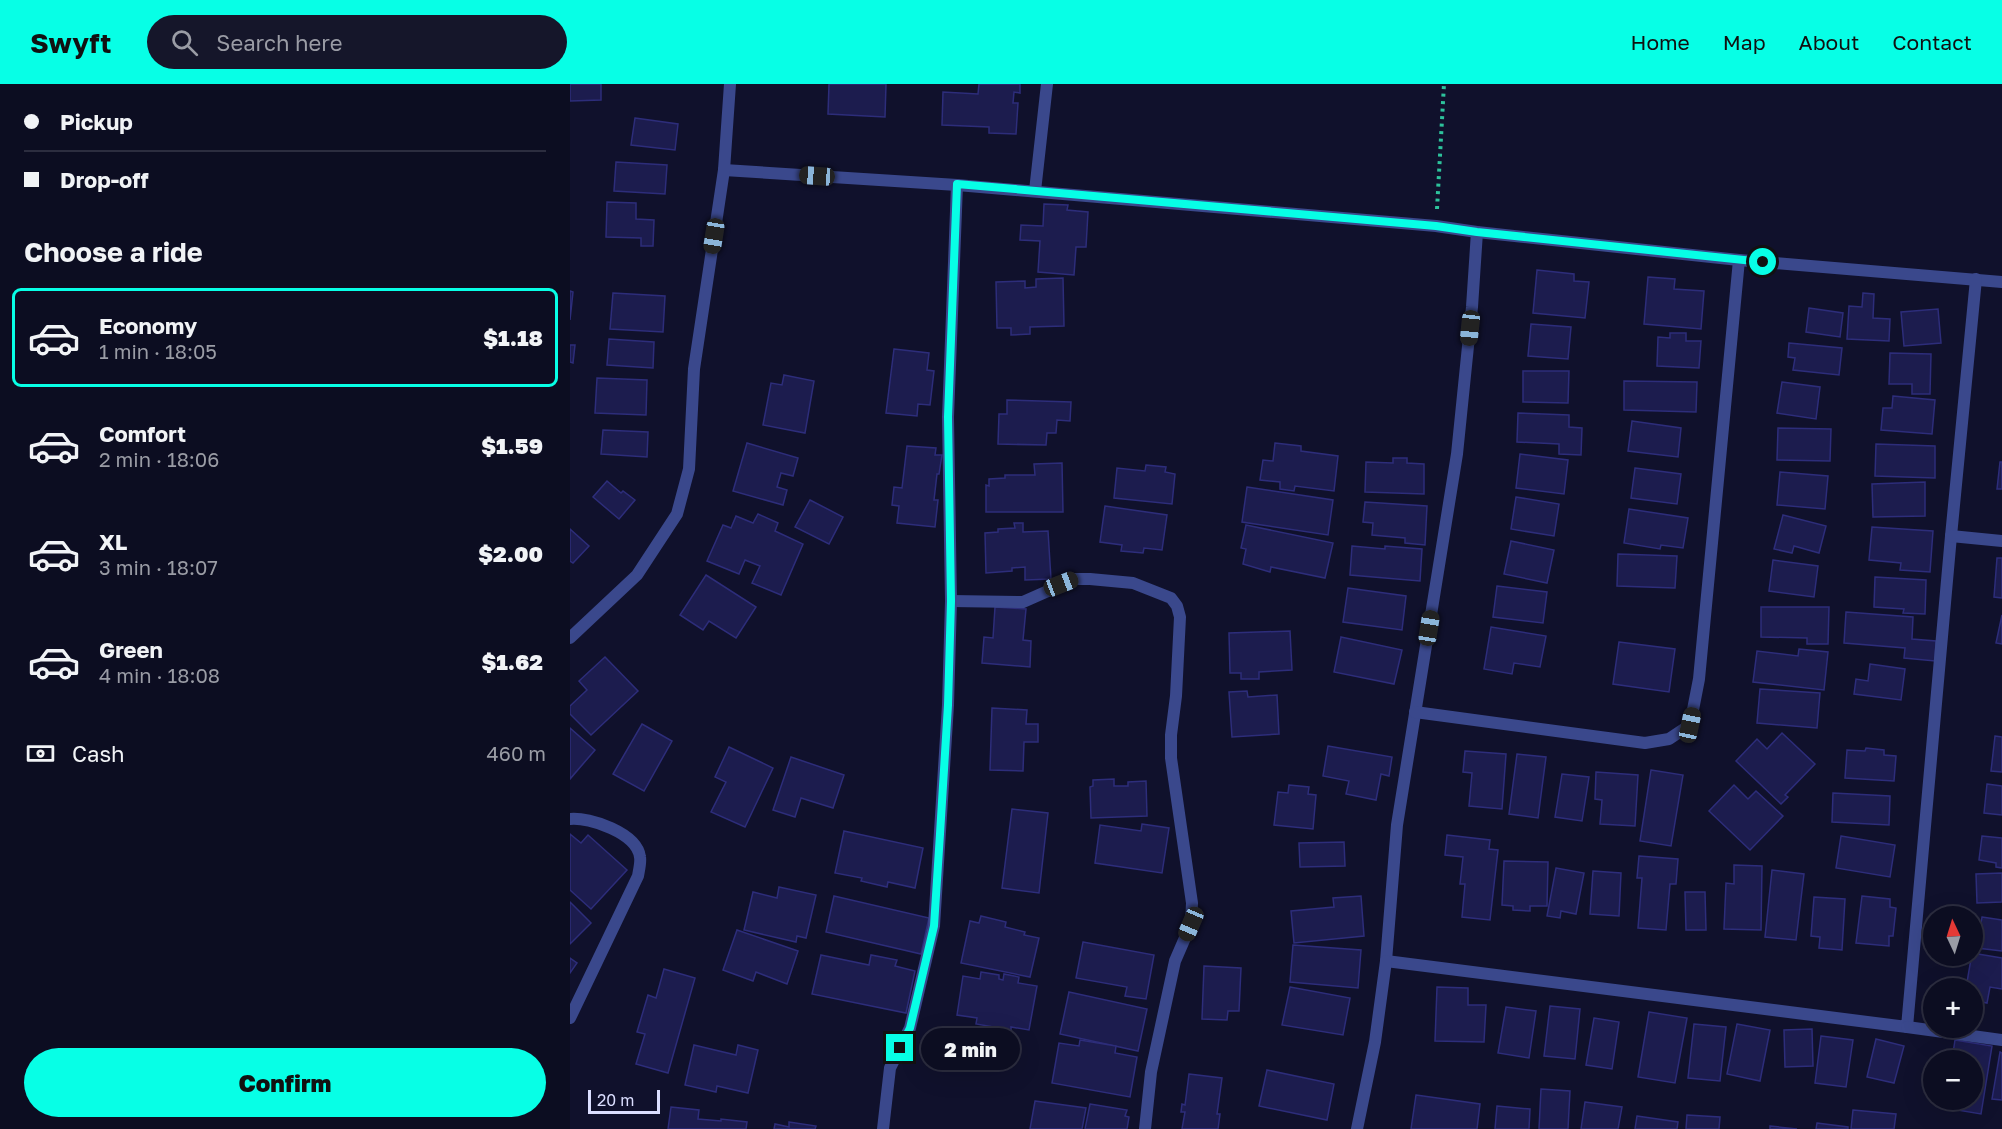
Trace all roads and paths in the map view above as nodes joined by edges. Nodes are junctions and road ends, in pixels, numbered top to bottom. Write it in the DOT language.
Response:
graph roads {
  1 [pos="730,84"];
  2 [pos="1047,84"];
  3 [pos="1444,84"];
  4 [pos="724,170"];
  5 [pos="957,184"];
  6 [pos="1035,191"];
  7 [pos="1436,226"];
  8 [pos="1477,232"];
  9 [pos="1739,260"];
  10 [pos="1977,279"];
  11 [pos="2002,282"];
  12 [pos="1951,536"];
  13 [pos="2002,541"];
  14 [pos="951,601"];
  15 [pos="570,638"];
  16 [pos="1415,712"];
  17 [pos="570,819"];
  18 [pos="1386,961"];
  19 [pos="570,1018"];
  20 [pos="1907,1027"];
  21 [pos="2002,1040"];
  22 [pos="883,1129"];
  23 [pos="1145,1129"];
  24 [pos="1357,1129"];
  1 -- 4 [label="street"];
  2 -- 6 [label="street"];
  3 -- 7 [label="path"];
  4 -- 5 [label="street"];
  4 -- 15 [label="street"];
  5 -- 6 [label="street"];
  5 -- 14 [label="street"];
  6 -- 7 [label="street"];
  7 -- 8 [label="street"];
  8 -- 9 [label="street"];
  8 -- 16 [label="street"];
  9 -- 10 [label="street"];
  9 -- 16 [label="street"];
  10 -- 11 [label="street"];
  10 -- 12 [label="street"];
  12 -- 13 [label="street"];
  12 -- 20 [label="street"];
  14 -- 22 [label="street"];
  14 -- 23 [label="street"];
  16 -- 18 [label="street"];
  17 -- 19 [label="street"];
  18 -- 20 [label="street"];
  18 -- 24 [label="street"];
  20 -- 21 [label="street"];
}
